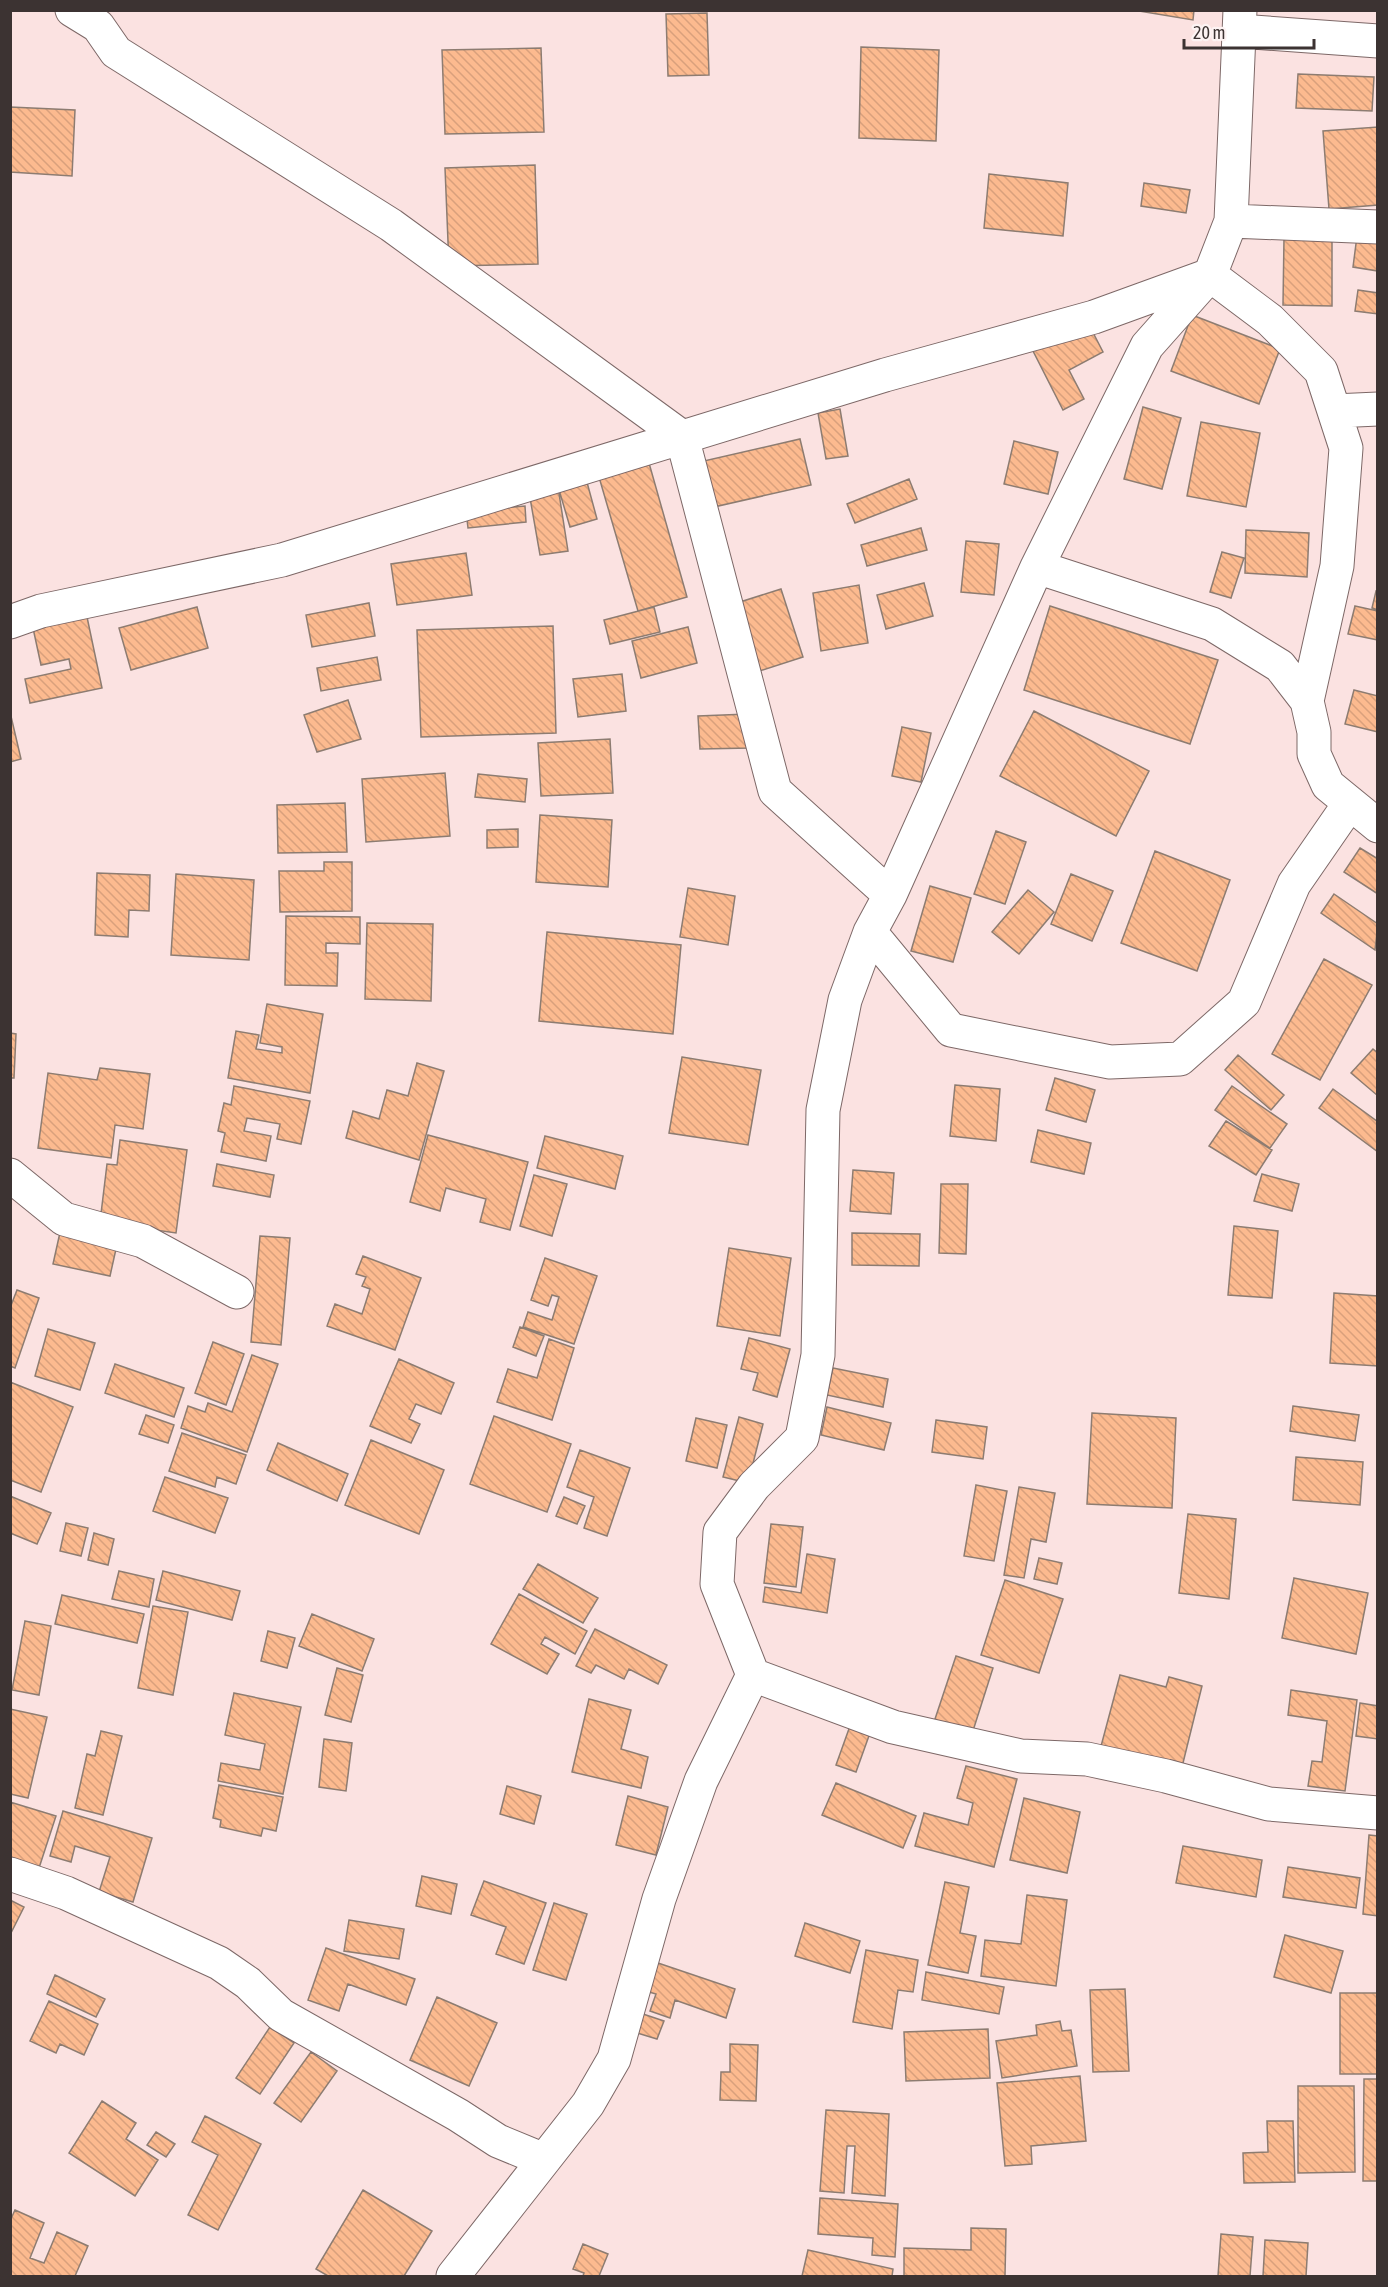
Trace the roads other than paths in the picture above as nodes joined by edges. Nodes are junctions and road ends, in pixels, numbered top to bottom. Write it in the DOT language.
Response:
graph roads {
  1 [pos="72,10"];
  2 [pos="1239,21"];
  3 [pos="1377,41"];
  4 [pos="1231,221"];
  5 [pos="1377,227"];
  6 [pos="1210,275"];
  7 [pos="1377,410"];
  8 [pos="1334,411"];
  9 [pos="682,437"];
  10 [pos="1037,567"];
  11 [pos="10,621"];
  12 [pos="1307,701"];
  13 [pos="1350,803"];
  14 [pos="1377,826"];
  15 [pos="890,895"];
  16 [pos="870,932"];
  17 [pos="10,1175"];
  18 [pos="237,1292"];
  19 [pos="753,1675"];
  20 [pos="1377,1813"];
  21 [pos="10,1874"];
  22 [pos="544,2160"];
  23 [pos="453,2277"];
  1 -- 9 [label="street"];
  2 -- 3 [label="street"];
  2 -- 4 [label="street"];
  4 -- 5 [label="street"];
  4 -- 6 [label="street"];
  6 -- 8 [label="street"];
  6 -- 9 [label="street"];
  6 -- 10 [label="street"];
  7 -- 8 [label="street"];
  8 -- 12 [label="street"];
  9 -- 11 [label="street"];
  9 -- 15 [label="street"];
  10 -- 12 [label="street"];
  10 -- 15 [label="street"];
  12 -- 13 [label="street"];
  13 -- 14 [label="street"];
  13 -- 16 [label="street"];
  15 -- 16 [label="street"];
  16 -- 19 [label="street"];
  17 -- 18 [label="street"];
  19 -- 20 [label="street"];
  19 -- 22 [label="street"];
  21 -- 22 [label="street"];
  22 -- 23 [label="street"];
}
